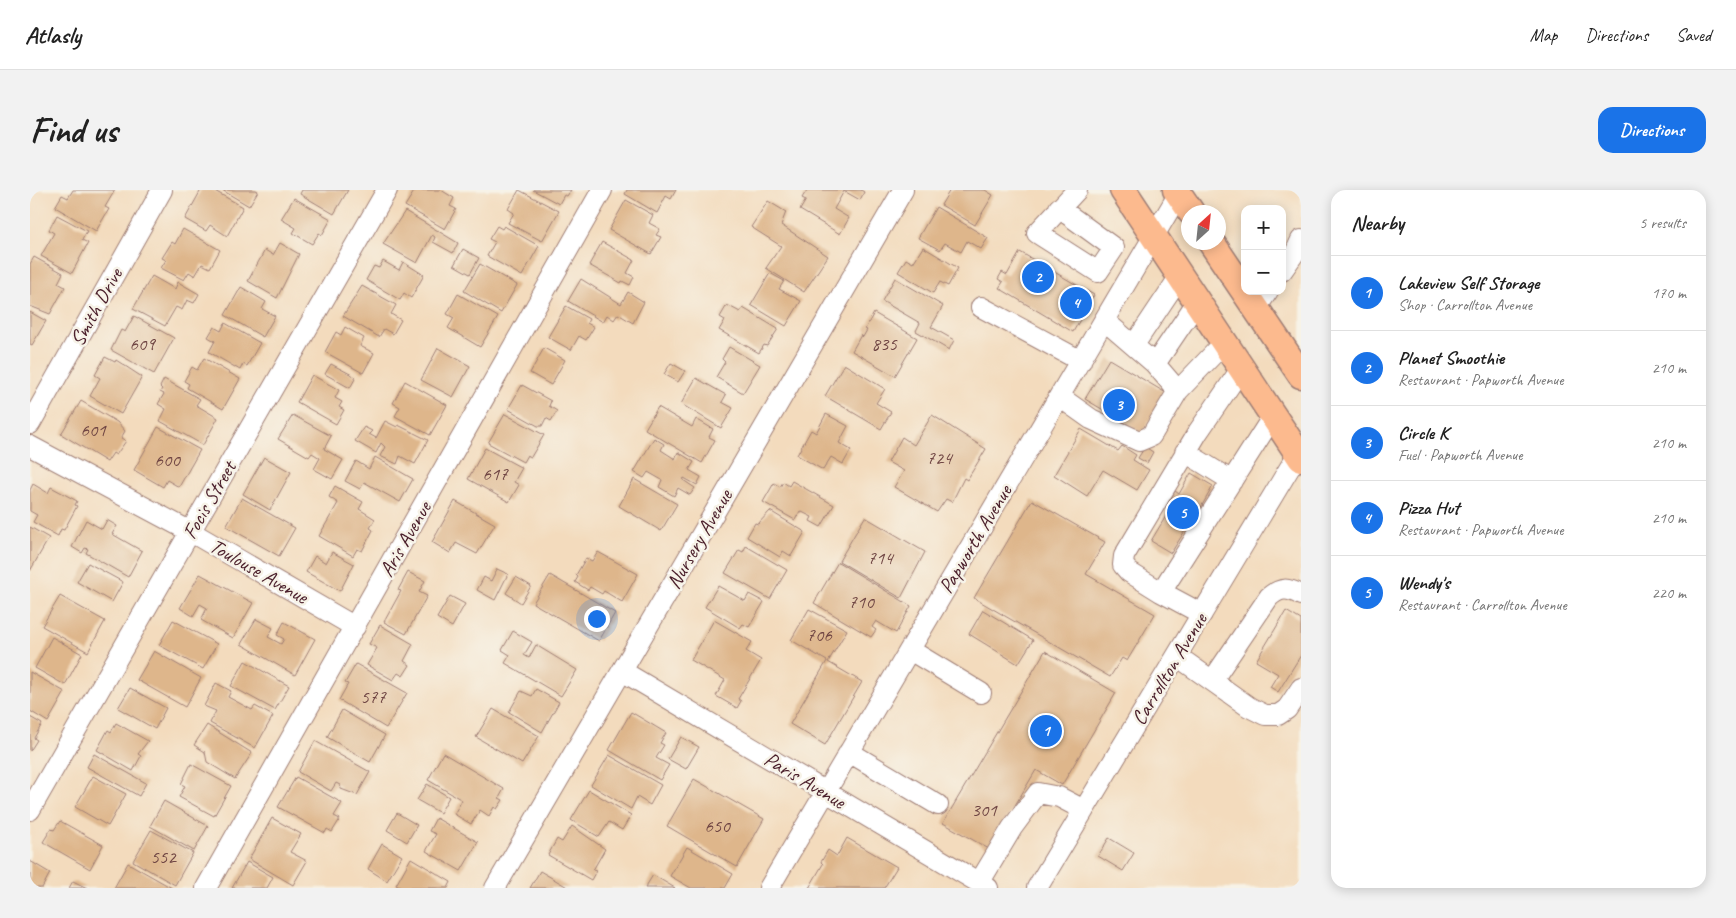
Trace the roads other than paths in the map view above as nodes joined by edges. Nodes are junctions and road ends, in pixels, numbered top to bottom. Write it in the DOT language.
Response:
graph roads {
  1 [pos="162,190"];
  2 [pos="387,190"];
  3 [pos="602,190"];
  4 [pos="904,190"];
  5 [pos="1076,190"];
  6 [pos="1123,190"];
  7 [pos="1182,197"];
  8 [pos="1059,208"];
  9 [pos="1154,238"];
  10 [pos="1301,240"];
  11 [pos="1218,250"];
  12 [pos="1102,265"];
  13 [pos="1286,265"];
  14 [pos="1180,276"];
  15 [pos="1128,281"];
  16 [pos="1262,300"];
  17 [pos="1197,302"];
  18 [pos="980,307"];
  19 [pos="1105,321"];
  20 [pos="1224,342"];
  21 [pos="1134,345"];
  22 [pos="1081,361"];
  23 [pos="1298,361"];
  24 [pos="1155,364"];
  25 [pos="1241,369"];
  26 [pos="1178,391"];
  27 [pos="1060,397"];
  28 [pos="1273,416"];
  29 [pos="30,424"];
  30 [pos="30,446"];
  31 [pos="1186,452"];
  32 [pos="1300,454"];
  33 [pos="1232,481"];
  34 [pos="191,532"];
  35 [pos="1161,592"];
  36 [pos="1301,595"];
  37 [pos="1202,614"];
  38 [pos="355,626"];
  39 [pos="910,650"];
  40 [pos="1177,656"];
  41 [pos="622,671"];
  42 [pos="1217,673"];
  43 [pos="1299,691"];
  44 [pos="981,693"];
  45 [pos="849,752"];
  46 [pos="825,792"];
  47 [pos="938,805"];
  48 [pos="30,810"];
  49 [pos="1084,810"];
  50 [pos="984,886"];
  51 [pos="206,888"];
  52 [pos="495,888"];
  53 [pos="769,888"];
  54 [pos="1037,888"];
  1 -- 29 [label="street, Smith Drive"];
  2 -- 34 [label="street, Focis Street"];
  3 -- 38 [label="street, Aris Avenue"];
  4 -- 41 [label="street, Nursery Avenue"];
  5 -- 8 [label="street"];
  6 -- 9 [label="main road"];
  7 -- 9 [label="street, Papworth Avenue"];
  8 -- 12 [label="street"];
  8 -- 12 [label="street"];
  9 -- 14 [label="main road"];
  9 -- 15 [label="street, Papworth Avenue"];
  10 -- 13 [label="street"];
  11 -- 16 [label="main road"];
  12 -- 15 [label="street"];
  14 -- 17 [label="main road"];
  14 -- 21 [label="street"];
  15 -- 19 [label="street, Papworth Avenue"];
  16 -- 23 [label="main road"];
  17 -- 20 [label="main road"];
  17 -- 24 [label="street"];
  18 -- 22 [label="street"];
  19 -- 21 [label="street"];
  19 -- 22 [label="street, Papworth Avenue"];
  20 -- 25 [label="main road"];
  20 -- 26 [label="street"];
  21 -- 24 [label="street"];
  22 -- 27 [label="street, Papworth Avenue"];
  24 -- 26 [label="street"];
  25 -- 28 [label="main road"];
  25 -- 31 [label="street"];
  26 -- 27 [label="street"];
  27 -- 39 [label="street, Papworth Avenue"];
  28 -- 32 [label="main road"];
  28 -- 33 [label="street"];
  30 -- 34 [label="street, Toulouse Avenue"];
  31 -- 33 [label="street"];
  31 -- 35 [label="street"];
  32 -- 37 [label="street, Carrollton Avenue"];
  33 -- 35 [label="street"];
  34 -- 38 [label="street, Toulouse Avenue"];
  34 -- 48 [label="street, Focis Street"];
  35 -- 37 [label="street"];
  36 -- 42 [label="street"];
  37 -- 40 [label="street, Carrollton Avenue"];
  38 -- 51 [label="street, Aris Avenue"];
  39 -- 44 [label="street"];
  39 -- 45 [label="street, Papworth Avenue"];
  40 -- 42 [label="street"];
  40 -- 49 [label="street, Carrollton Avenue"];
  41 -- 46 [label="street, Paris Avenue"];
  41 -- 52 [label="street, Nursery Avenue"];
  42 -- 43 [label="street"];
  45 -- 46 [label="street, Papworth Avenue"];
  45 -- 47 [label="street"];
  46 -- 50 [label="street, Paris Avenue"];
  46 -- 53 [label="street, Papworth Avenue"];
  49 -- 50 [label="street"];
  49 -- 54 [label="street, Carrollton Avenue"];
}
